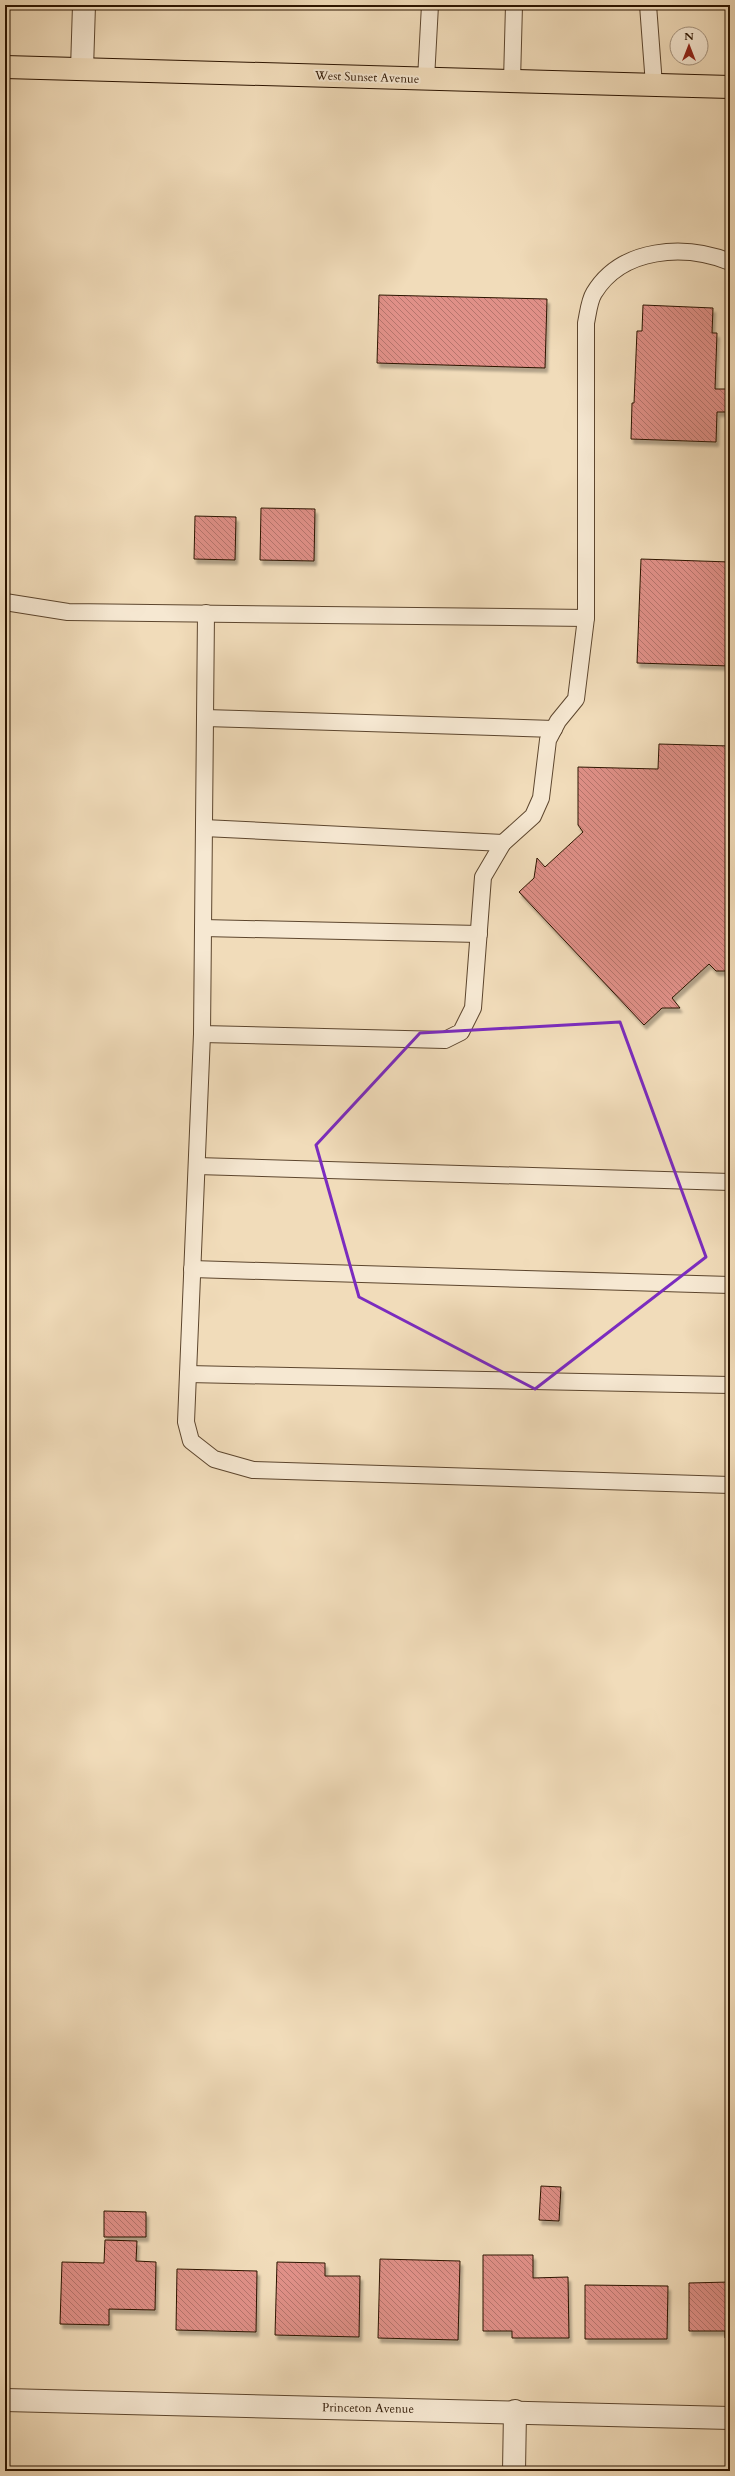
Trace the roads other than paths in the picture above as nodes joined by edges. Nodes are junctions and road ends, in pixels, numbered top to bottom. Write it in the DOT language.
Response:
graph roads {
  1 [pos="84,5"];
  2 [pos="430,5"];
  3 [pos="514,5"];
  4 [pos="648,5"];
  5 [pos="5,67"];
  6 [pos="82,69"];
  7 [pos="426,79"];
  8 [pos="512,81"];
  9 [pos="654,85"];
  10 [pos="730,88"];
  11 [pos="730,262"];
  12 [pos="5,602"];
  13 [pos="206,614"];
  14 [pos="586,618"];
  15 [pos="205,718"];
  16 [pos="554,729"];
  17 [pos="204,828"];
  18 [pos="503,843"];
  19 [pos="203,928"];
  20 [pos="479,934"];
  21 [pos="202,1034"];
  22 [pos="197,1166"];
  23 [pos="730,1182"];
  24 [pos="192,1269"];
  25 [pos="730,1285"];
  26 [pos="188,1374"];
  27 [pos="730,1385"];
  28 [pos="730,1485"];
  29 [pos="5,2400"];
  30 [pos="515,2411"];
  31 [pos="730,2418"];
  32 [pos="514,2471"];
  1 -- 6 [label="street"];
  2 -- 7 [label="lane"];
  3 -- 8 [label="lane"];
  4 -- 9 [label="lane"];
  5 -- 6 [label="highway, West Sunset Avenue"];
  6 -- 7 [label="highway, West Sunset Avenue"];
  7 -- 8 [label="highway, West Sunset Avenue"];
  8 -- 9 [label="highway, West Sunset Avenue"];
  9 -- 10 [label="highway, West Sunset Avenue"];
  11 -- 14 [label="lane"];
  12 -- 13 [label="lane"];
  13 -- 14 [label="lane"];
  13 -- 15 [label="lane"];
  14 -- 16 [label="lane"];
  15 -- 16 [label="lane"];
  15 -- 17 [label="lane"];
  16 -- 18 [label="lane"];
  17 -- 18 [label="lane"];
  17 -- 19 [label="lane"];
  18 -- 20 [label="lane"];
  19 -- 20 [label="lane"];
  19 -- 21 [label="lane"];
  20 -- 21 [label="lane"];
  21 -- 22 [label="lane"];
  22 -- 23 [label="lane"];
  22 -- 24 [label="lane"];
  24 -- 25 [label="lane"];
  24 -- 26 [label="lane"];
  26 -- 27 [label="lane"];
  26 -- 28 [label="lane"];
  29 -- 30 [label="street, Princeton Avenue"];
  30 -- 31 [label="street, Princeton Avenue"];
  30 -- 32 [label="street"];
}
